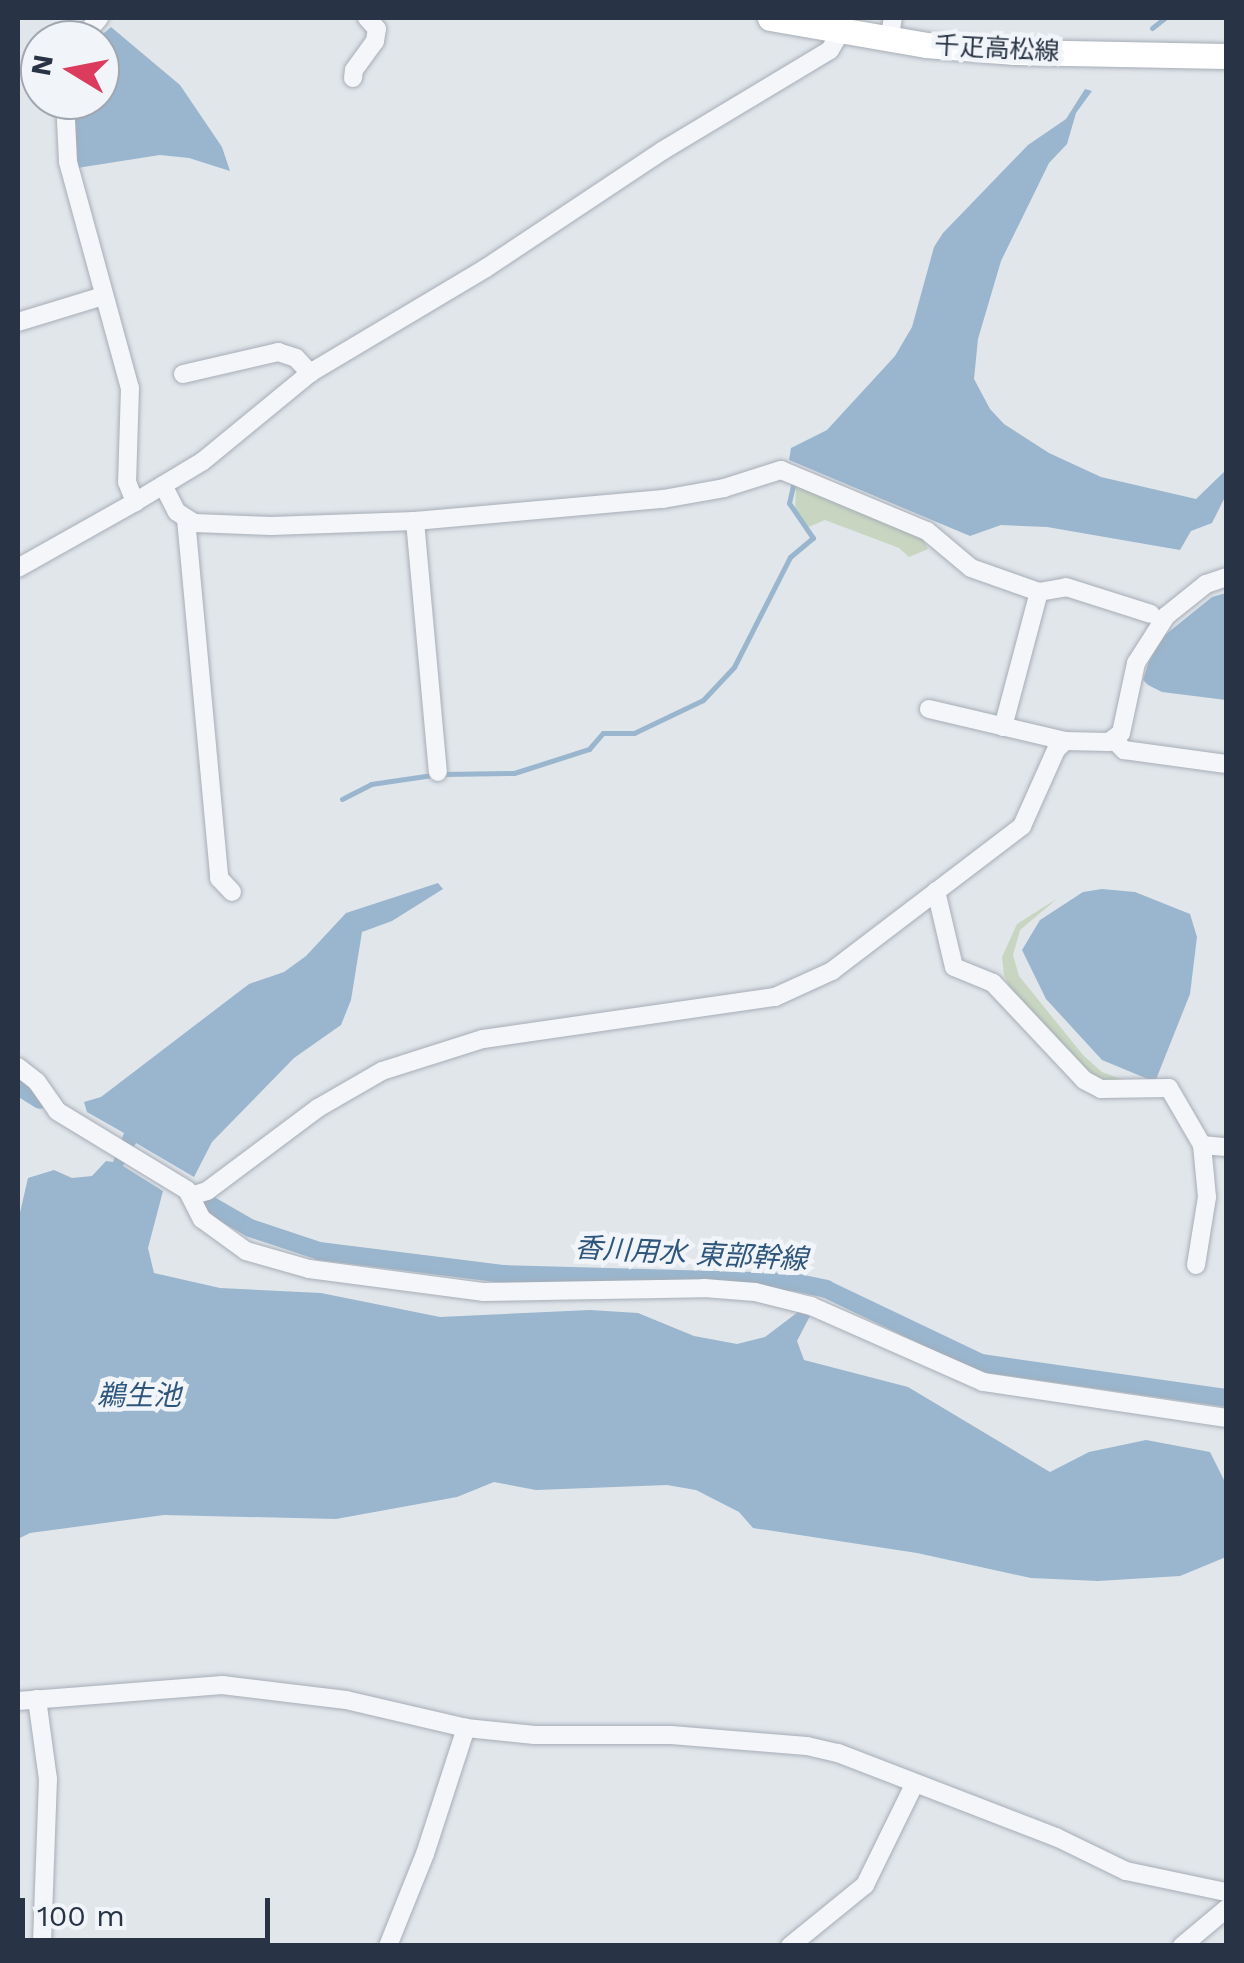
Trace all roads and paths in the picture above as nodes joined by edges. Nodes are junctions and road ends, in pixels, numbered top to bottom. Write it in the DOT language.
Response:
graph roads {
  1 [pos="366,18"];
  2 [pos="770,18"];
  3 [pos="892,29"];
  4 [pos="840,33"];
  5 [pos="1226,56"];
  6 [pos="353,78"];
  7 [pos="67,120"];
  8 [pos="104,296"];
  9 [pos="18,322"];
  10 [pos="310,373"];
  11 [pos="183,374"];
  12 [pos="163,484"];
  13 [pos="134,502"];
  14 [pos="186,519"];
  15 [pos="415,521"];
  16 [pos="18,568"];
  17 [pos="1226,577"];
  18 [pos="1206,584"];
  19 [pos="1039,592"];
  20 [pos="1151,614"];
  21 [pos="1132,683"];
  22 [pos="929,709"];
  23 [pos="1003,727"];
  24 [pos="1113,739"];
  25 [pos="1065,741"];
  26 [pos="1226,764"];
  27 [pos="438,772"];
  28 [pos="232,892"];
  29 [pos="936,892"];
  30 [pos="18,1068"];
  31 [pos="1202,1146"];
  32 [pos="1226,1147"];
  33 [pos="191,1192"];
  34 [pos="1196,1265"];
  35 [pos="1226,1418"];
  36 [pos="27,1700"];
  37 [pos="466,1728"];
  38 [pos="914,1785"];
  39 [pos="1226,1892"];
  40 [pos="1226,1908"];
  41 [pos="42,1946"];
  42 [pos="388,1946"];
  43 [pos="790,1946"];
  44 [pos="1182,1946"];
  1 -- 6 [label="street"];
  2 -- 4 [label="main road, 千疋高松線"];
  3 -- 4 [label="main road, 千疋高松線"];
  3 -- 5 [label="main road, 千疋高松線"];
  4 -- 10 [label="street"];
  7 -- 8 [label="street"];
  8 -- 9 [label="street"];
  8 -- 13 [label="street"];
  10 -- 11 [label="street"];
  10 -- 12 [label="street"];
  12 -- 13 [label="street"];
  12 -- 14 [label="street"];
  13 -- 16 [label="street"];
  14 -- 15 [label="street"];
  14 -- 28 [label="street"];
  15 -- 19 [label="street"];
  15 -- 27 [label="street"];
  17 -- 18 [label="street"];
  18 -- 20 [label="street"];
  18 -- 21 [label="street"];
  19 -- 20 [label="street"];
  19 -- 23 [label="street"];
  20 -- 21 [label="street"];
  21 -- 24 [label="street"];
  22 -- 23 [label="street"];
  23 -- 25 [label="street"];
  24 -- 25 [label="street"];
  24 -- 26 [label="street"];
  25 -- 29 [label="street"];
  29 -- 31 [label="street"];
  29 -- 33 [label="street"];
  30 -- 33 [label="street"];
  31 -- 32 [label="street"];
  31 -- 34 [label="street"];
  33 -- 35 [label="street"];
  36 -- 37 [label="street"];
  36 -- 41 [label="street"];
  37 -- 38 [label="street"];
  37 -- 42 [label="street"];
  38 -- 39 [label="street"];
  38 -- 43 [label="street"];
  40 -- 44 [label="street"];
}
